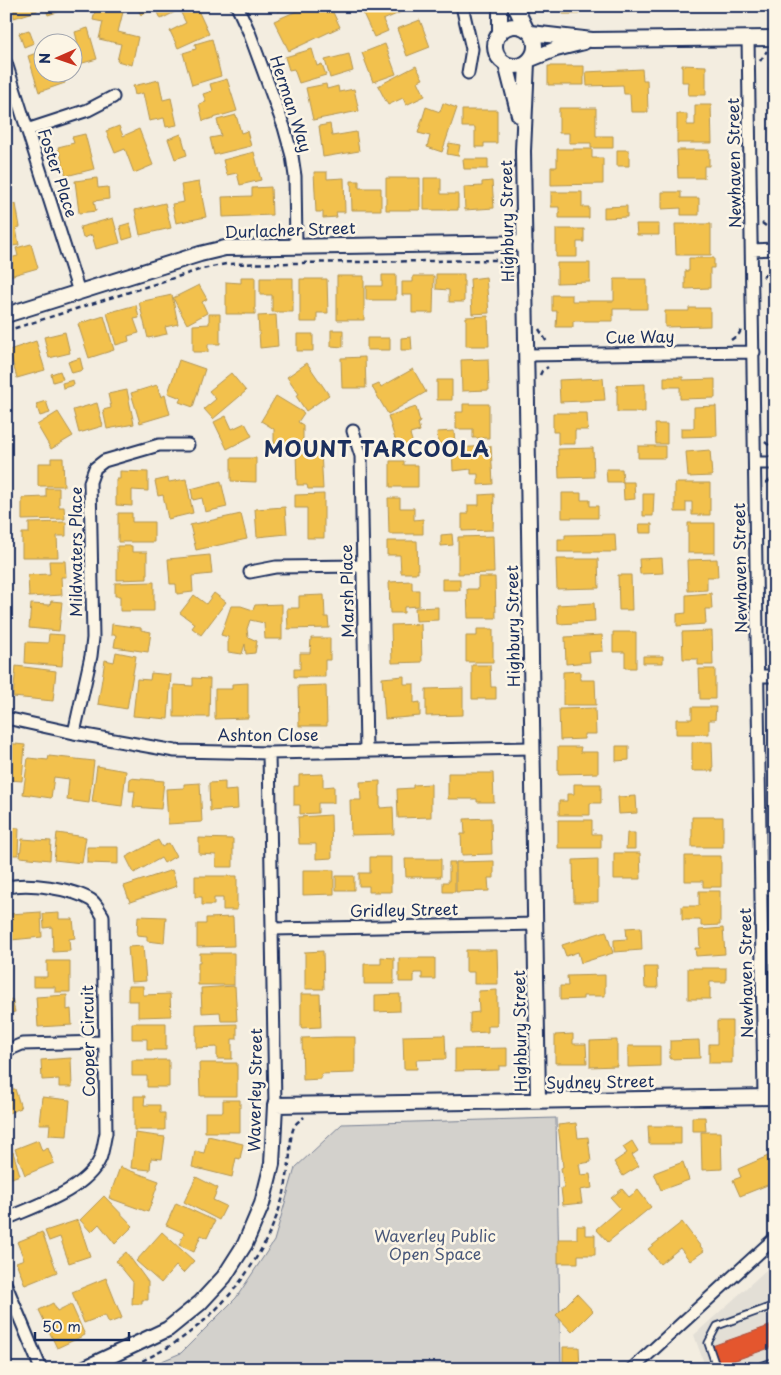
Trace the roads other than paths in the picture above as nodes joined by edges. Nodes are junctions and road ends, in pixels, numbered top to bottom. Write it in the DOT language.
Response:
graph roads {
  1 [pos="237,6"];
  2 [pos="500,6"];
  3 [pos="515,6"];
  4 [pos="466,8"];
  5 [pos="528,31"];
  6 [pos="500,34"];
  7 [pos="748,38"];
  8 [pos="775,38"];
  9 [pos="592,40"];
  10 [pos="529,61"];
  11 [pos="6,63"];
  12 [pos="506,64"];
  13 [pos="468,73"];
  14 [pos="113,97"];
  15 [pos="28,130"];
  16 [pos="523,151"];
  17 [pos="525,243"];
  18 [pos="296,246"];
  19 [pos="775,249"];
  20 [pos="752,250"];
  21 [pos="79,292"];
  22 [pos="6,315"];
  23 [pos="754,352"];
  24 [pos="526,355"];
  25 [pos="353,432"];
  26 [pos="188,445"];
  27 [pos="755,463"];
  28 [pos="775,463"];
  29 [pos="362,566"];
  30 [pos="250,572"];
  31 [pos="757,676"];
  32 [pos="775,676"];
  33 [pos="6,718"];
  34 [pos="74,733"];
  35 [pos="532,748"];
  36 [pos="366,751"];
  37 [pos="269,753"];
  38 [pos="6,888"];
  39 [pos="761,888"];
  40 [pos="775,888"];
  41 [pos="536,924"];
  42 [pos="272,929"];
  43 [pos="105,1042"];
  44 [pos="6,1051"];
  45 [pos="769,1097"];
  46 [pos="538,1100"];
  47 [pos="275,1105"];
  48 [pos="6,1219"];
  49 [pos="775,1238"];
  50 [pos="6,1285"];
  51 [pos="775,1305"];
  52 [pos="775,1361"];
  53 [pos="41,1369"];
  54 [pos="83,1369"];
  55 [pos="632,1369"];
  56 [pos="717,1369"];
  57 [pos="753,1369"];
  1 -- 18 [label="street, Herman Way"];
  2 -- 6 [label="street"];
  3 -- 5 [label="street"];
  4 -- 13 [label="street"];
  5 -- 6 [label="street"];
  5 -- 9 [label="street"];
  5 -- 10 [label="street"];
  6 -- 12 [label="street"];
  7 -- 8 [label="street"];
  7 -- 9 [label="street"];
  7 -- 20 [label="street, Newhaven Street"];
  9 -- 10 [label="street"];
  10 -- 12 [label="street"];
  10 -- 16 [label="street, Highbury Street"];
  11 -- 15 [label="street, Foster Place"];
  12 -- 16 [label="street, Highbury Street"];
  14 -- 15 [label="street"];
  15 -- 21 [label="street, Foster Place"];
  16 -- 17 [label="street, Highbury Street"];
  17 -- 18 [label="street, Durlacher Street"];
  17 -- 24 [label="street, Highbury Street"];
  18 -- 21 [label="street, Durlacher Street"];
  19 -- 20 [label="street"];
  20 -- 23 [label="street, Newhaven Street"];
  21 -- 22 [label="street, Durlacher Street"];
  23 -- 24 [label="street, Cue Way"];
  23 -- 27 [label="street, Newhaven Street"];
  24 -- 35 [label="street, Highbury Street"];
  25 -- 29 [label="street, Marsh Place"];
  26 -- 34 [label="street, Mildwaters Place"];
  27 -- 28 [label="street"];
  27 -- 31 [label="street, Newhaven Street"];
  29 -- 30 [label="street"];
  29 -- 36 [label="street, Marsh Place"];
  31 -- 32 [label="street"];
  31 -- 39 [label="street, Newhaven Street"];
  33 -- 34 [label="street, Ashton Close"];
  34 -- 37 [label="street, Ashton Close"];
  35 -- 36 [label="street, Ashton Close"];
  35 -- 41 [label="street, Highbury Street"];
  36 -- 37 [label="street, Ashton Close"];
  37 -- 42 [label="street, Waverley Street"];
  38 -- 43 [label="street, Cooper Circuit"];
  39 -- 40 [label="street"];
  39 -- 45 [label="street, Newhaven Street"];
  41 -- 42 [label="street, Gridley Street"];
  41 -- 46 [label="street, Highbury Street"];
  42 -- 47 [label="street, Waverley Street"];
  43 -- 44 [label="street"];
  43 -- 48 [label="street, Cooper Circuit"];
  45 -- 46 [label="street, Sydney Street"];
  46 -- 47 [label="street, Sydney Street"];
  47 -- 54 [label="street, Waverley Street"];
  49 -- 55 [label="street"];
  50 -- 53 [label="street"];
  51 -- 56 [label="lane"];
  52 -- 57 [label="lane"];
}
